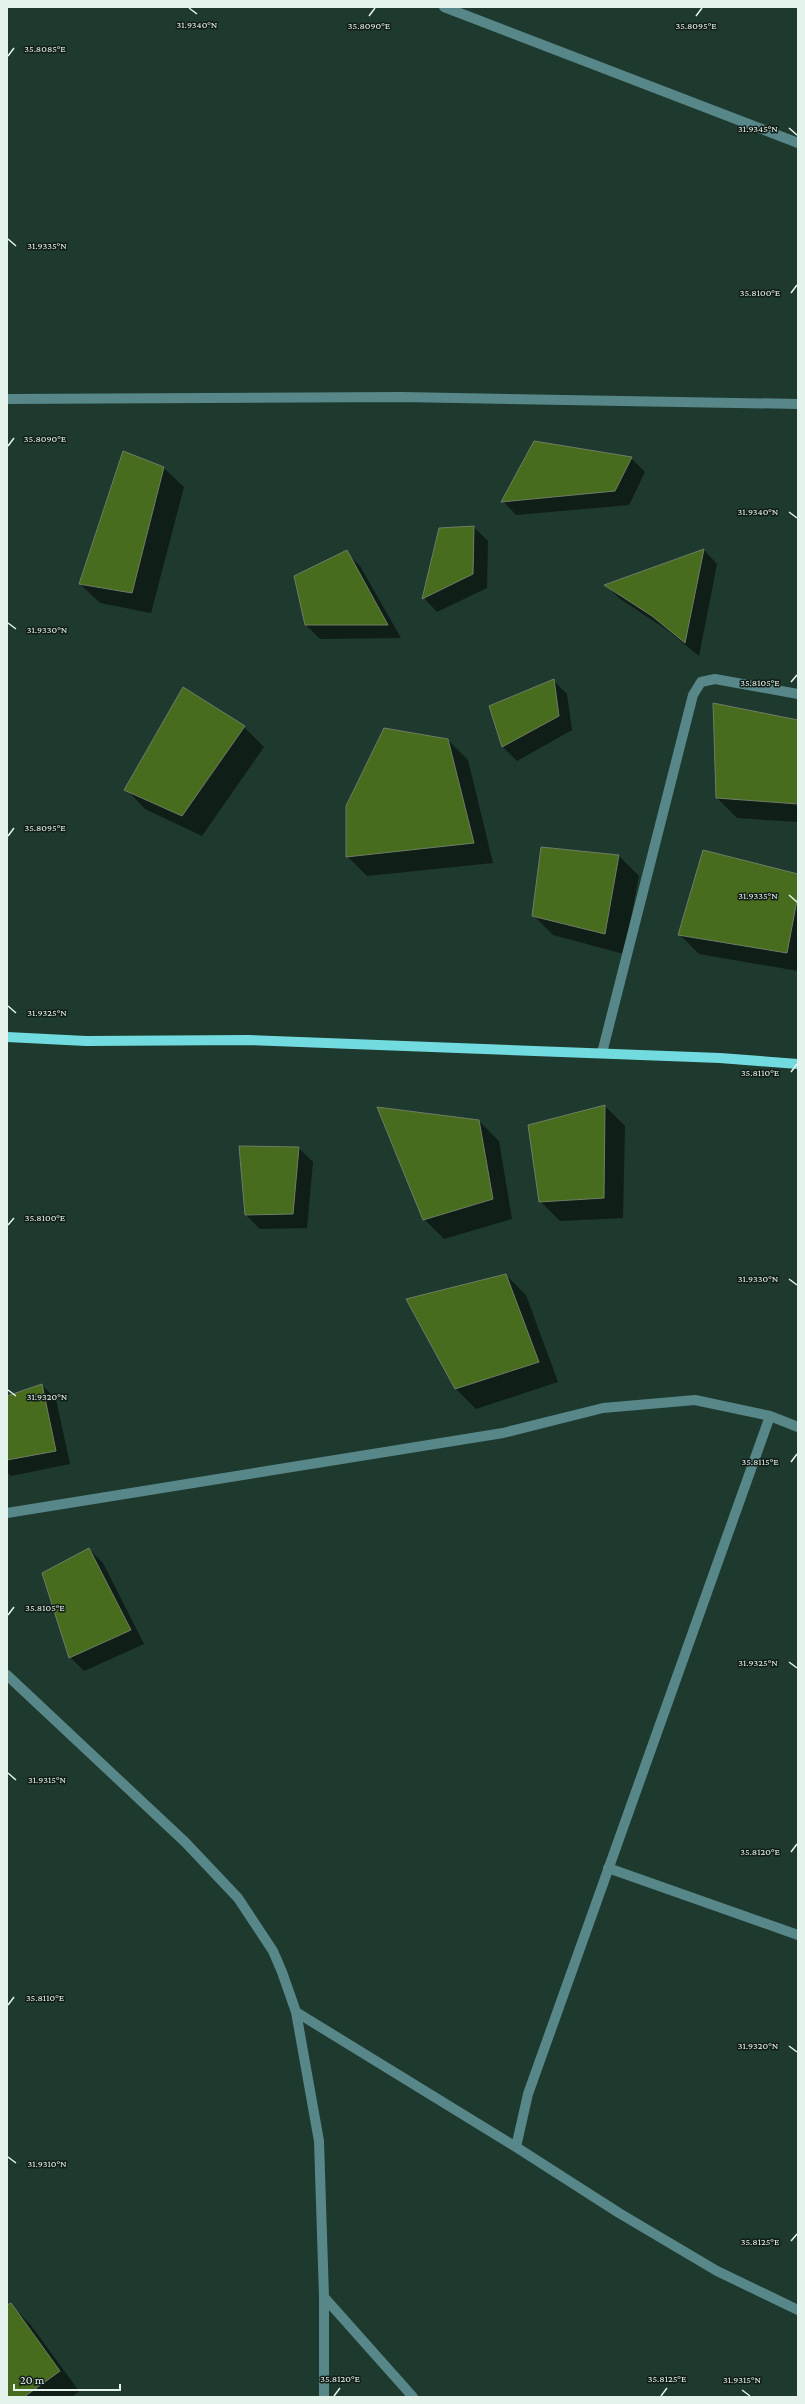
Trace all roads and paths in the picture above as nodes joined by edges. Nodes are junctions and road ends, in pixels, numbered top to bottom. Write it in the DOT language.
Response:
graph roads {
  1 [pos="444,7"];
  2 [pos="798,143"];
  3 [pos="7,399"];
  4 [pos="798,404"];
  5 [pos="798,694"];
  6 [pos="7,1037"];
  7 [pos="602,1053"];
  8 [pos="798,1064"];
  9 [pos="770,1416"];
  10 [pos="798,1427"];
  11 [pos="7,1513"];
  12 [pos="7,1675"];
  13 [pos="608,1868"];
  14 [pos="798,1935"];
  15 [pos="296,2012"];
  16 [pos="516,2147"];
  17 [pos="324,2297"];
  18 [pos="798,2310"];
  19 [pos="324,2397"];
  20 [pos="413,2397"];
  1 -- 2 [label="street"];
  3 -- 4 [label="street"];
  5 -- 7 [label="street"];
  6 -- 7 [label="main road"];
  7 -- 8 [label="main road"];
  9 -- 10 [label="street"];
  9 -- 11 [label="street"];
  9 -- 13 [label="street"];
  12 -- 15 [label="street"];
  13 -- 14 [label="street"];
  13 -- 16 [label="street"];
  15 -- 16 [label="street"];
  15 -- 17 [label="street"];
  16 -- 18 [label="street"];
  17 -- 19 [label="street"];
  17 -- 20 [label="street"];
}
